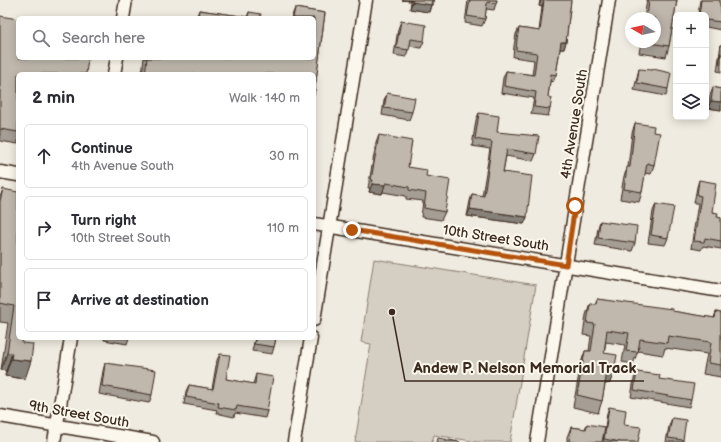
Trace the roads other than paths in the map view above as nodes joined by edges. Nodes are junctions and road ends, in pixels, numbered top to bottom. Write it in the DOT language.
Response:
graph roads {
  1 [pos="126,0"];
  2 [pos="366,0"];
  3 [pos="609,0"];
  4 [pos="123,16"];
  5 [pos="117,60"];
  6 [pos="114,72"];
  7 [pos="0,172"];
  8 [pos="16,175"];
  9 [pos="316,224"];
  10 [pos="329,226"];
  11 [pos="566,265"];
  12 [pos="721,291"];
  13 [pos="316,307"];
  14 [pos="71,340"];
  15 [pos="311,340"];
  16 [pos="0,416"];
  17 [pos="57,426"];
  18 [pos="54,442"];
  19 [pos="152,442"];
  20 [pos="294,442"];
  21 [pos="537,442"];
  1 -- 4 [label="street"];
  2 -- 10 [label="street"];
  3 -- 11 [label="street, 4th Avenue South"];
  5 -- 6 [label="street"];
  7 -- 8 [label="street"];
  9 -- 10 [label="street, 10th Street South"];
  10 -- 11 [label="street, 10th Street South"];
  10 -- 13 [label="street"];
  11 -- 12 [label="street, 10th Street South"];
  11 -- 21 [label="street, 4th Avenue South"];
  14 -- 17 [label="street"];
  15 -- 20 [label="street"];
  16 -- 17 [label="street, 9th Street South"];
  17 -- 18 [label="street"];
  17 -- 19 [label="street, 9th Street South"];
}
